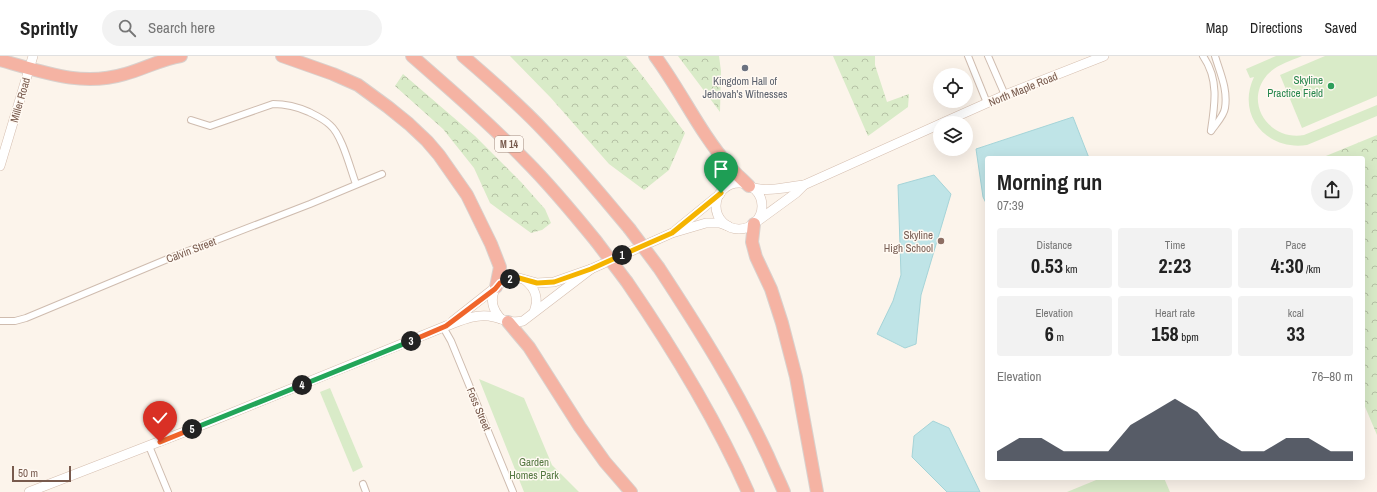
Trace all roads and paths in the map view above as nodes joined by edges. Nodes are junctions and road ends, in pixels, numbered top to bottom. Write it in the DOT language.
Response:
graph roads {
  1 [pos="33,56"];
  2 [pos="181,56"];
  3 [pos="282,56"];
  4 [pos="412,56"];
  5 [pos="463,56"];
  6 [pos="655,56"];
  7 [pos="968,56"];
  8 [pos="988,56"];
  9 [pos="1104,56"];
  10 [pos="1203,56"];
  11 [pos="1215,56"];
  12 [pos="0,60"];
  13 [pos="29,68"];
  14 [pos="1005,95"];
  15 [pos="987,103"];
  16 [pos="957,116"];
  17 [pos="191,120"];
  18 [pos="933,127"];
  19 [pos="0,164"];
  20 [pos="382,174"];
  21 [pos="356,184"];
  22 [pos="804,184"];
  23 [pos="751,187"];
  24 [pos="721,193"];
  25 [pos="755,223"];
  26 [pos="728,226"];
  27 [pos="672,233"];
  28 [pos="591,269"];
  29 [pos="525,280"];
  30 [pos="496,288"];
  31 [pos="534,312"];
  32 [pos="504,320"];
  33 [pos="0,321"];
  34 [pos="445,327"];
  35 [pos="149,446"];
  36 [pos="363,484"];
  37 [pos="28,492"];
  38 [pos="168,492"];
  39 [pos="366,492"];
  40 [pos="513,492"];
  41 [pos="631,492"];
  42 [pos="748,492"];
  43 [pos="784,492"];
  44 [pos="817,492"];
  1 -- 13 [label="main road, Miller Road"];
  2 -- 13 [label="highway"];
  3 -- 30 [label="highway"];
  4 -- 42 [label="highway, M 14, bridge"];
  5 -- 43 [label="highway, bridge"];
  6 -- 23 [label="highway"];
  7 -- 15 [label="street"];
  8 -- 14 [label="street"];
  9 -- 14 [label="main road, North Maple Road"];
  10 -- 11 [label="street"];
  12 -- 13 [label="highway"];
  13 -- 19 [label="main road, Miller Road"];
  14 -- 15 [label="main road, North Maple Road"];
  15 -- 16 [label="main road, North Maple Road"];
  17 -- 21 [label="street"];
  18 -- 22 [label="main road, North Maple Road"];
  20 -- 21 [label="street, Calvin Street"];
  21 -- 33 [label="street, Calvin Street"];
  22 -- 23 [label="main road, North Maple Road"];
  22 -- 25 [label="main road, North Maple Road"];
  23 -- 24 [label="main road"];
  23 -- 25 [label="main road"];
  24 -- 26 [label="main road"];
  24 -- 27 [label="main road"];
  25 -- 26 [label="main road"];
  25 -- 44 [label="highway"];
  26 -- 27 [label="main road"];
  27 -- 28 [label="main road"];
  28 -- 29 [label="main road"];
  28 -- 31 [label="main road"];
  29 -- 30 [label="main road"];
  29 -- 31 [label="main road"];
  30 -- 32 [label="main road"];
  30 -- 34 [label="main road"];
  31 -- 32 [label="main road"];
  32 -- 34 [label="main road"];
  32 -- 41 [label="highway"];
  34 -- 35 [label="main road"];
  34 -- 40 [label="street, Foss Street"];
  35 -- 37 [label="main road"];
  35 -- 38 [label="street"];
  36 -- 39 [label="street"];
}
